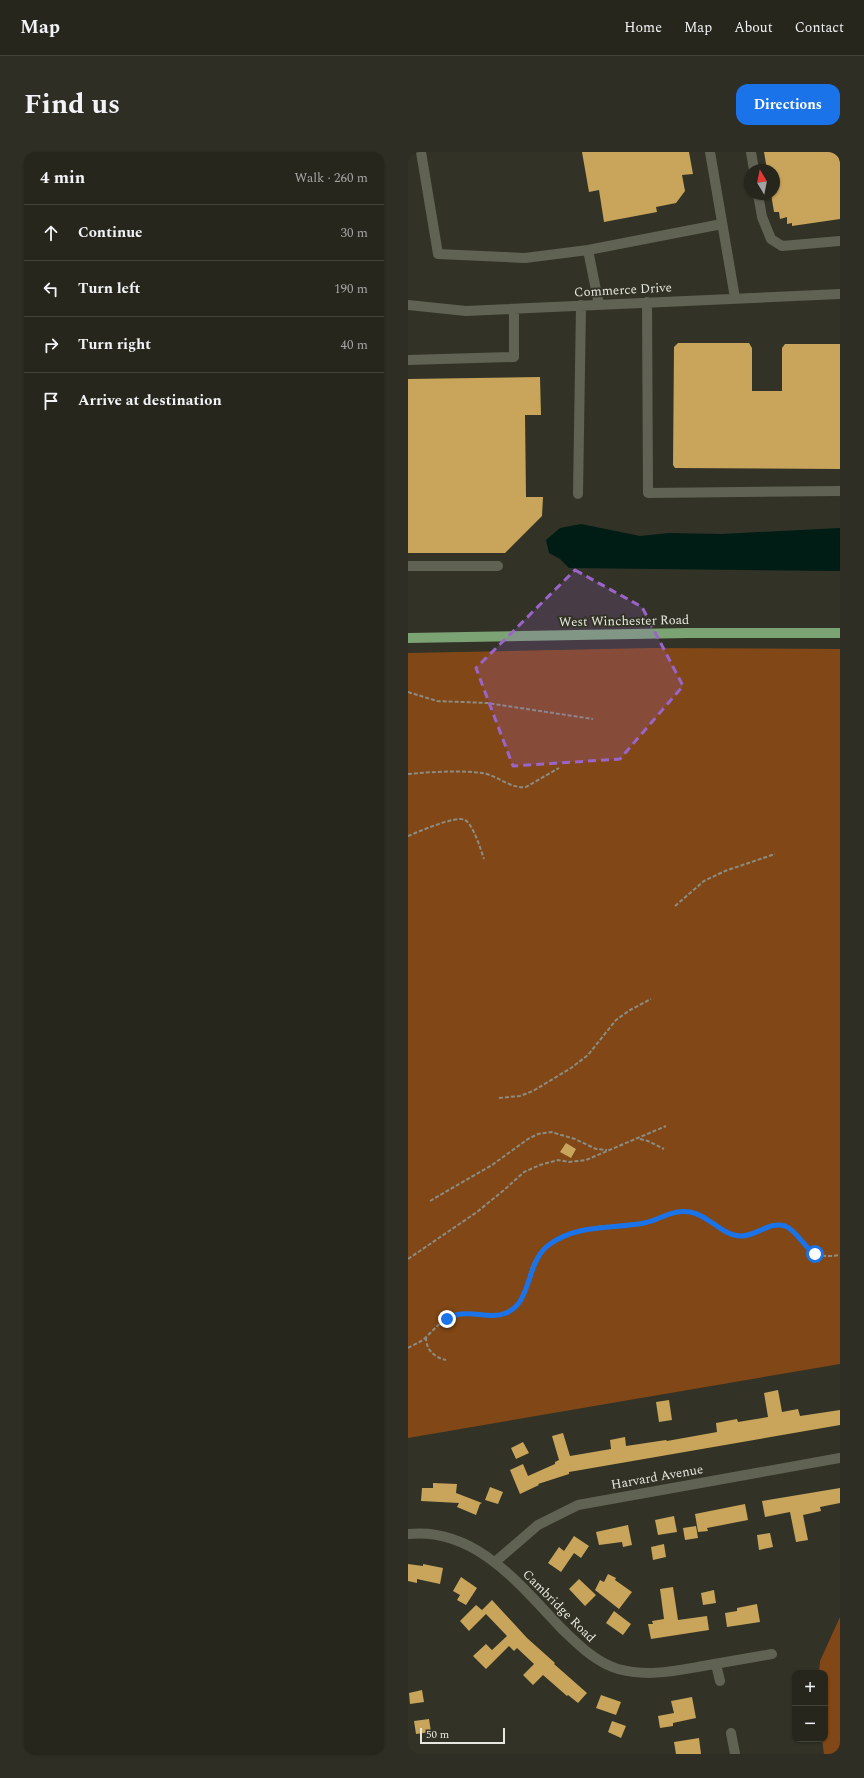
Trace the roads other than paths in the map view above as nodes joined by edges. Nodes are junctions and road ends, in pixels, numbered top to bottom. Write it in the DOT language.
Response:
graph roads {
  1 [pos="421,152"];
  2 [pos="710,152"];
  3 [pos="751,152"];
  4 [pos="753,164"];
  5 [pos="759,200"];
  6 [pos="722,224"];
  7 [pos="840,241"];
  8 [pos="588,250"];
  9 [pos="840,294"];
  10 [pos="735,298"];
  11 [pos="647,302"];
  12 [pos="408,305"];
  13 [pos="581,305"];
  14 [pos="599,305"];
  15 [pos="514,309"];
  16 [pos="408,360"];
  17 [pos="840,491"];
  18 [pos="578,494"];
  19 [pos="408,566"];
  20 [pos="498,566"];
  21 [pos="840,633"];
  22 [pos="408,638"];
  23 [pos="840,1458"];
  24 [pos="408,1534"];
  25 [pos="495,1562"];
  26 [pos="772,1654"];
  27 [pos="716,1664"];
  28 [pos="720,1681"];
  29 [pos="731,1733"];
  30 [pos="735,1754"];
  1 -- 8 [label="street"];
  2 -- 6 [label="street"];
  3 -- 4 [label="street"];
  5 -- 7 [label="street"];
  6 -- 8 [label="street"];
  6 -- 10 [label="street"];
  8 -- 14 [label="street"];
  9 -- 10 [label="street, Commerce Drive"];
  10 -- 11 [label="street, Commerce Drive"];
  11 -- 14 [label="street, Commerce Drive"];
  11 -- 17 [label="street"];
  12 -- 15 [label="street, Commerce Drive"];
  13 -- 14 [label="street, Commerce Drive"];
  13 -- 15 [label="street, Commerce Drive"];
  13 -- 18 [label="street"];
  15 -- 16 [label="street"];
  19 -- 20 [label="street"];
  21 -- 22 [label="main road, West Winchester Road"];
  23 -- 25 [label="street, Harvard Avenue"];
  24 -- 25 [label="street, Cambridge Road"];
  25 -- 27 [label="street, Cambridge Road"];
  26 -- 27 [label="street, Cambridge Road"];
  27 -- 28 [label="street"];
  29 -- 30 [label="street"];
}
